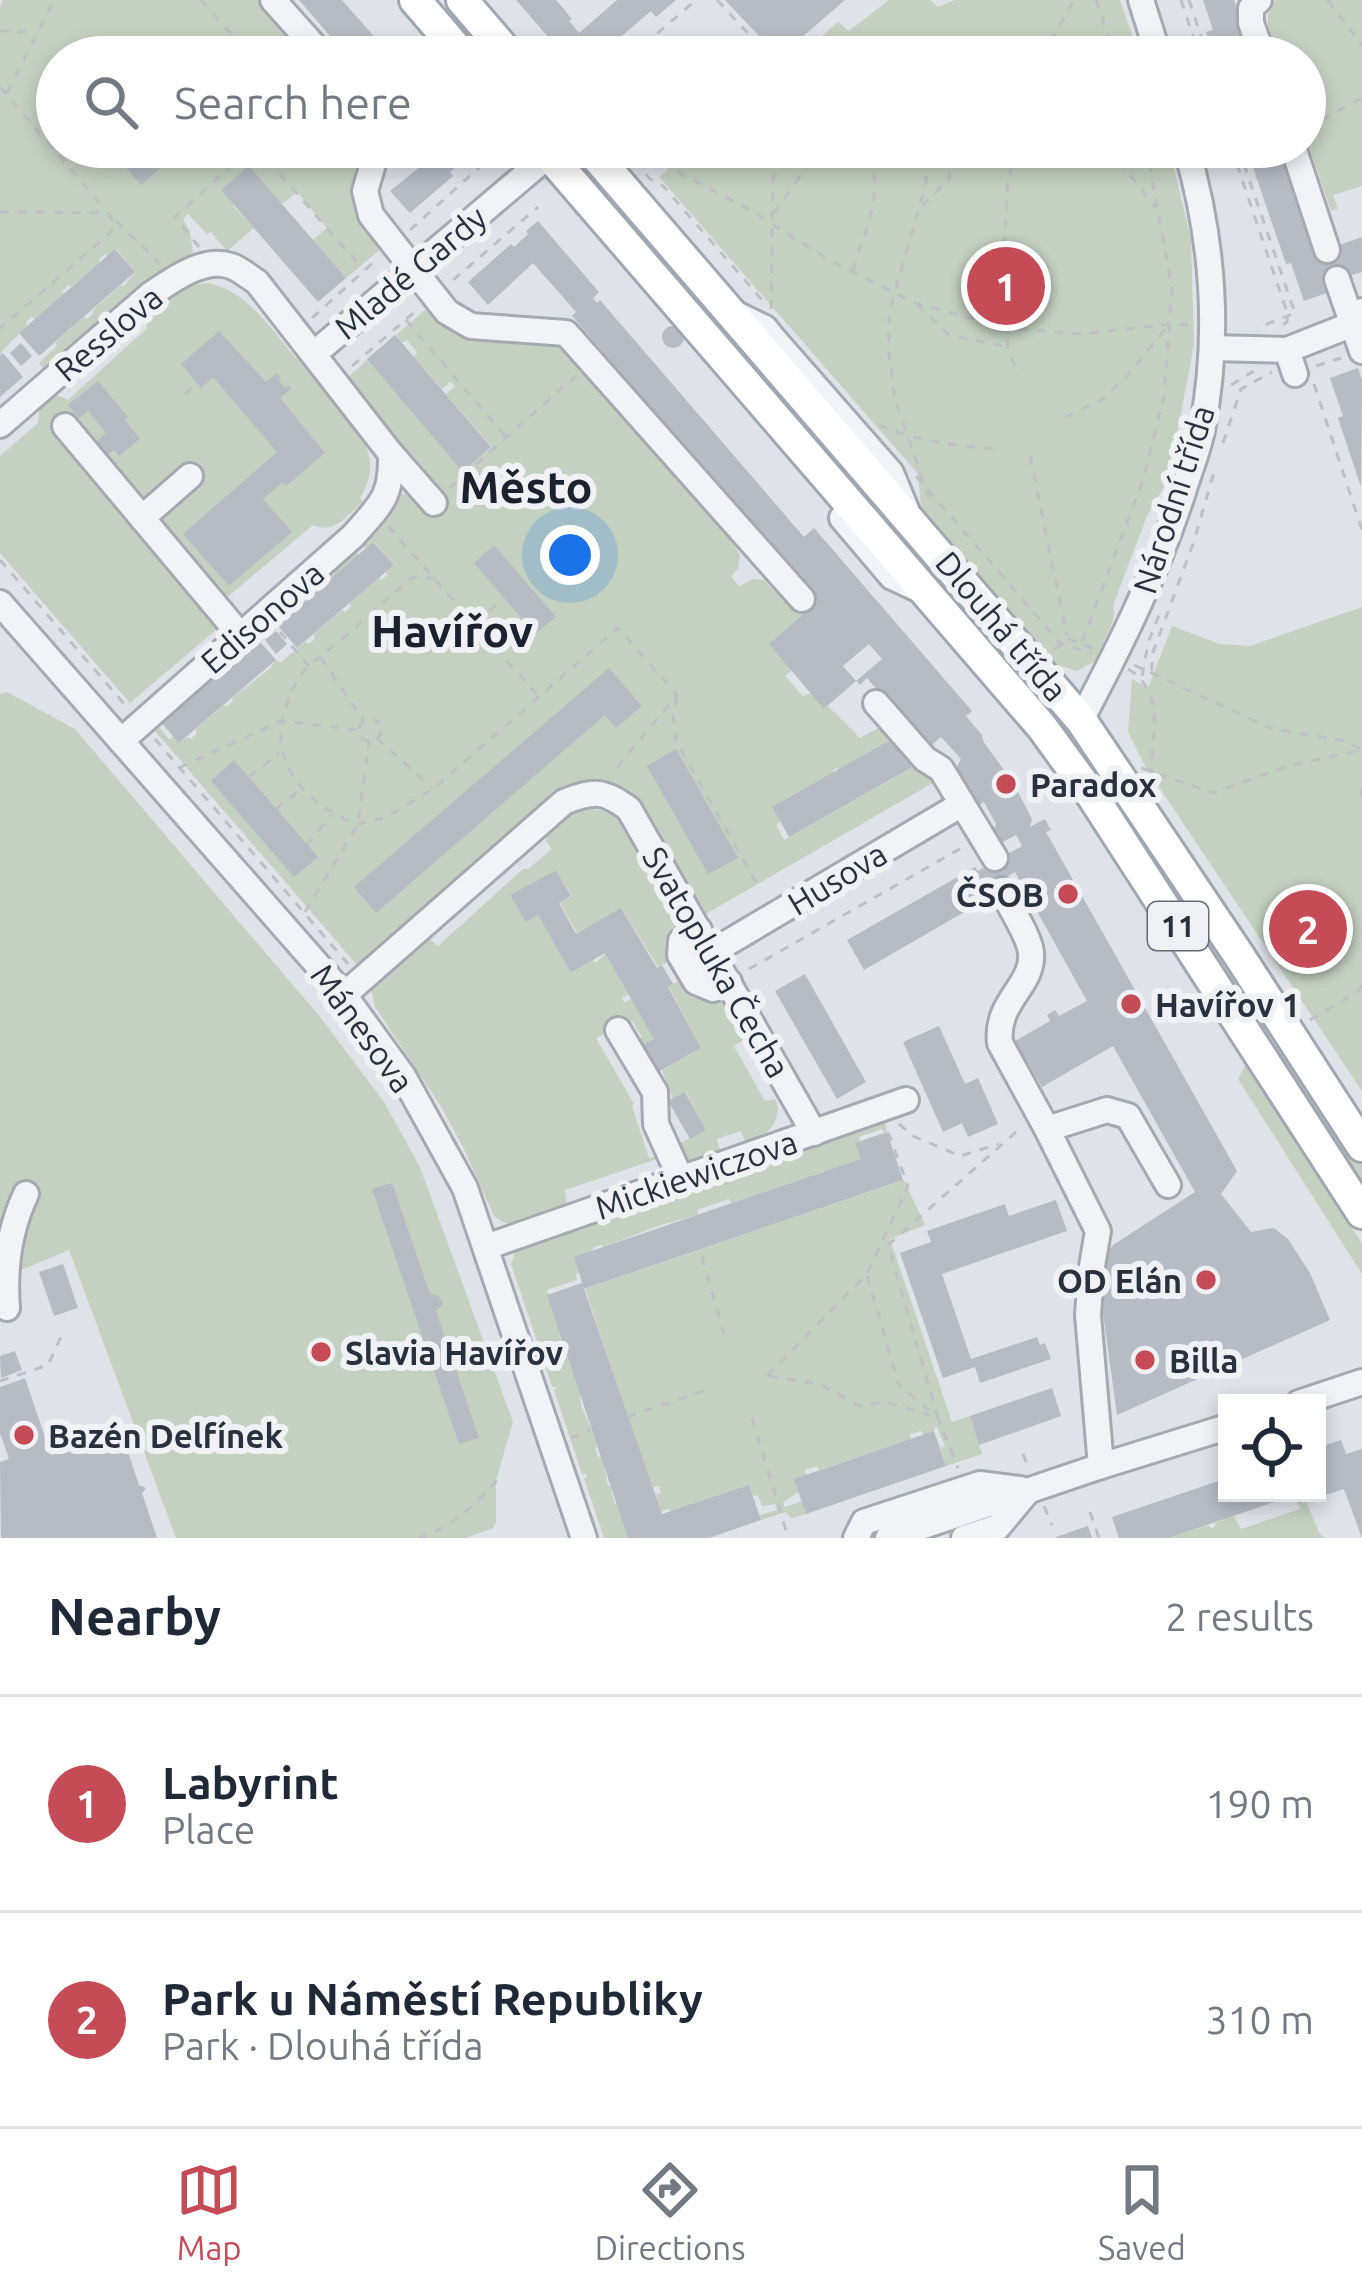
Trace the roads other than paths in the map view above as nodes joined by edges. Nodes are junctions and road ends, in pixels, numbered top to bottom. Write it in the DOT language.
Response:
graph roads {
  1 [pos="274,0"];
  2 [pos="415,0"];
  3 [pos="462,0"];
  4 [pos="1141,0"];
  5 [pos="1259,0"];
  6 [pos="306,36"];
  7 [pos="446,36"];
  8 [pos="493,36"];
  9 [pos="1152,36"];
  10 [pos="1256,36"];
  11 [pos="372,168"];
  12 [pos="530,168"];
  13 [pos="566,168"];
  14 [pos="606,168"];
  15 [pos="1191,168"];
  16 [pos="1300,168"];
  17 [pos="1327,250"];
  18 [pos="411,269"];
  19 [pos="1337,279"];
  20 [pos="1359,321"];
  21 [pos="1212,338"];
  22 [pos="315,352"];
  23 [pos="1357,353"];
  24 [pos="0,425"];
  25 [pos="65,427"];
  26 [pos="391,454"];
  27 [pos="190,476"];
  28 [pos="438,499"];
  29 [pos="142,518"];
  30 [pos="802,599"];
  31 [pos="0,603"];
  32 [pos="241,635"];
  33 [pos="876,703"];
  34 [pos="1082,720"];
  35 [pos="121,740"];
  36 [pos="1074,769"];
  37 [pos="962,804"];
  38 [pos="988,847"];
  39 [pos="1002,890"];
  40 [pos="706,941"];
  41 [pos="344,995"];
  42 [pos="618,1030"];
  43 [pos="906,1100"];
  44 [pos="1043,1122"];
  45 [pos="814,1133"];
  46 [pos="1362,1146"];
  47 [pos="681,1179"];
  48 [pos="1168,1185"];
  49 [pos="26,1194"];
  50 [pos="1362,1213"];
  51 [pos="486,1247"];
  52 [pos="8,1308"];
  53 [pos="1362,1382"];
  54 [pos="1326,1394"];
  55 [pos="1218,1430"];
  56 [pos="1101,1466"];
  57 [pos="1033,1488"];
  58 [pos="584,1538"];
  59 [pos="856,1538"];
  60 [pos="888,1538"];
  61 [pos="964,1538"];
  1 -- 6 [label="street"];
  2 -- 7 [label="main road"];
  3 -- 8 [label="main road"];
  4 -- 9 [label="street"];
  5 -- 10 [label="street"];
  11 -- 18 [label="street"];
  12 -- 18 [label="street, Mladé Gardy"];
  13 -- 36 [label="main road, Dlouhá třída / 11"];
  14 -- 34 [label="main road, Dlouhá třída / 11"];
  15 -- 21 [label="street, Národní třída"];
  16 -- 17 [label="street"];
  18 -- 22 [label="street, Mladé Gardy"];
  18 -- 30 [label="street"];
  19 -- 20 [label="street"];
  20 -- 21 [label="street"];
  20 -- 23 [label="street"];
  21 -- 34 [label="street, Národní třída"];
  22 -- 24 [label="street, Resslova"];
  22 -- 26 [label="street"];
  25 -- 29 [label="street"];
  26 -- 28 [label="street"];
  26 -- 32 [label="street, Edisonova"];
  27 -- 29 [label="street"];
  29 -- 32 [label="street"];
  31 -- 35 [label="street, Mánesova"];
  32 -- 35 [label="street, Edisonova"];
  33 -- 37 [label="street"];
  34 -- 36 [label="main road, Národní třída"];
  34 -- 46 [label="main road, Dlouhá třída / 11"];
  35 -- 41 [label="street, Mánesova"];
  36 -- 50 [label="main road, 11"];
  37 -- 38 [label="street"];
  37 -- 40 [label="street, Husova"];
  39 -- 44 [label="street"];
  40 -- 41 [label="street, Svatopluka Čecha"];
  40 -- 45 [label="street, Svatopluka Čecha"];
  41 -- 51 [label="street, Mánesova"];
  42 -- 47 [label="street"];
  43 -- 45 [label="street, Mickiewiczova"];
  44 -- 48 [label="street"];
  44 -- 56 [label="street"];
  45 -- 47 [label="street, Mickiewiczova"];
  47 -- 51 [label="street, Mickiewiczova"];
  49 -- 52 [label="street"];
  51 -- 58 [label="street, Mánesova"];
  53 -- 54 [label="street"];
  55 -- 56 [label="street"];
  56 -- 57 [label="street"];
  57 -- 59 [label="street"];
  57 -- 60 [label="street"];
  57 -- 61 [label="street"];
}
